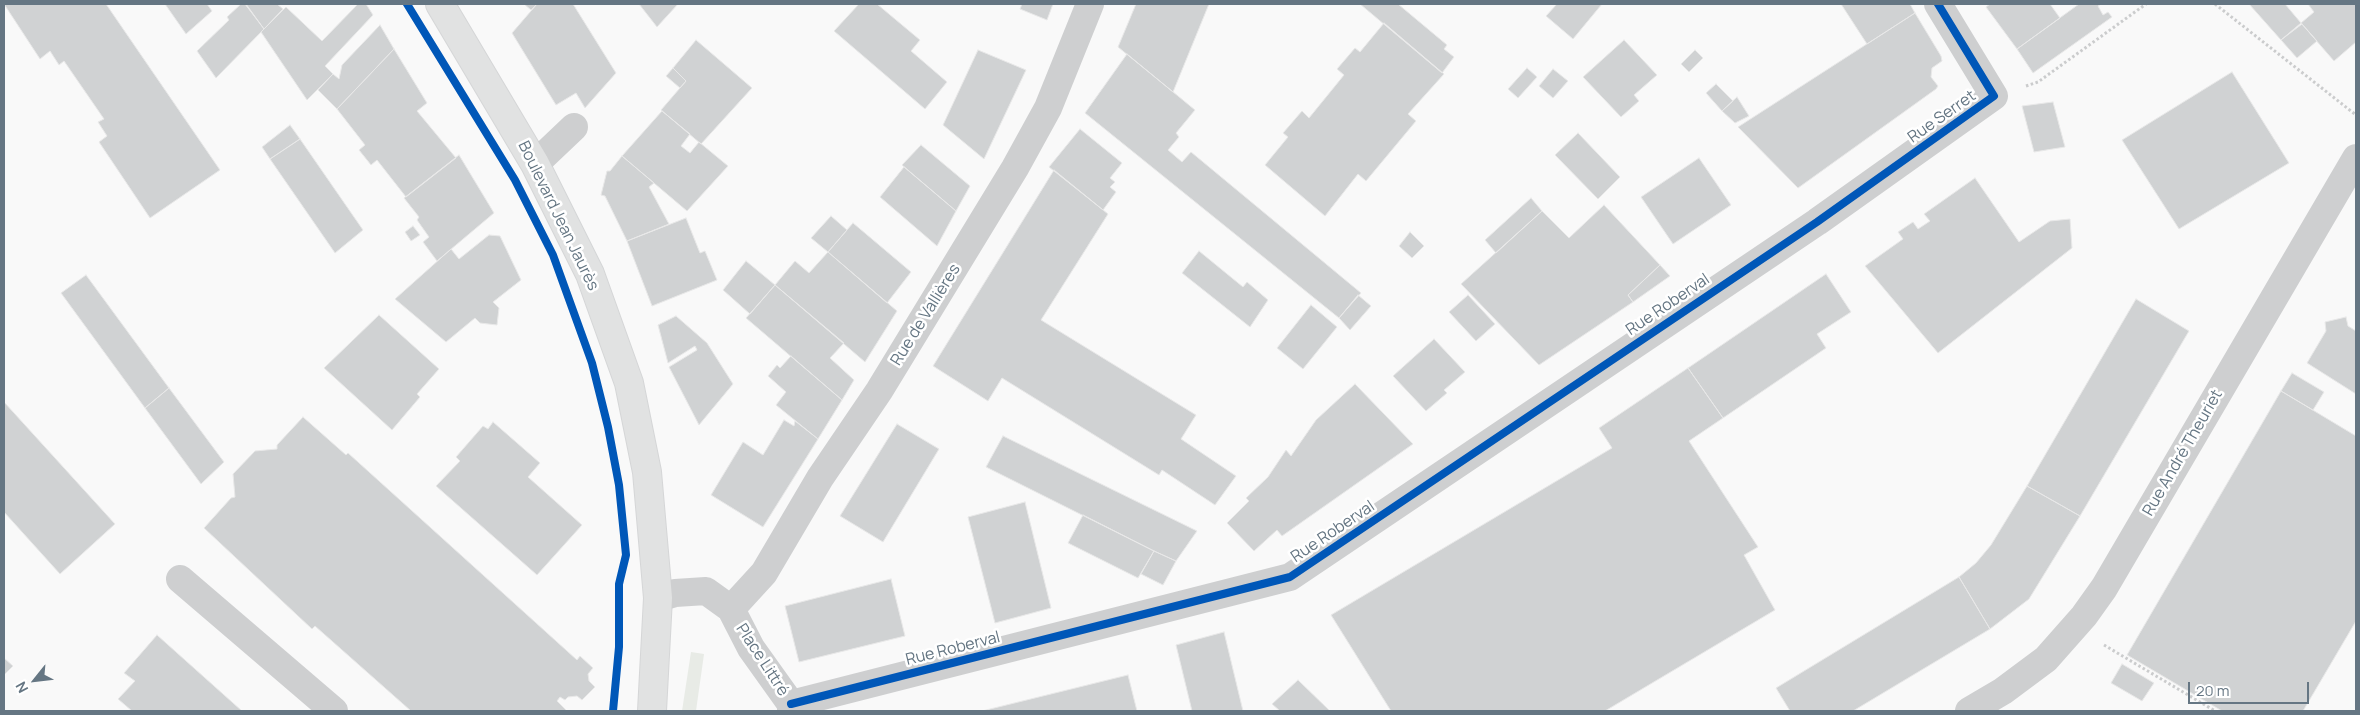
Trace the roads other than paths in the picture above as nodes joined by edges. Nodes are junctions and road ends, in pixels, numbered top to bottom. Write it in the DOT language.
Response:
graph roads {
  1 [pos="440,4"];
  2 [pos="1090,4"];
  3 [pos="1938,4"];
  4 [pos="574,127"];
  5 [pos="2356,158"];
  6 [pos="535,164"];
  7 [pos="1817,222"];
  8 [pos="180,580"];
  9 [pos="658,598"];
  10 [pos="731,609"];
  11 [pos="791,708"];
  12 [pos="334,711"];
  13 [pos="652,711"];
  14 [pos="1969,711"];
  1 -- 6 [label="main road, Boulevard Jean Jaurès"];
  2 -- 10 [label="street, Rue de Vallières"];
  3 -- 7 [label="street, Rue Serret"];
  4 -- 6 [label="street"];
  5 -- 14 [label="street, Rue André Theuriet"];
  6 -- 9 [label="main road, Boulevard Jean Jaurès"];
  7 -- 11 [label="street, Rue Roberval"];
  8 -- 12 [label="street"];
  9 -- 10 [label="street"];
  9 -- 13 [label="main road, Boulevard Jean Jaurès"];
  10 -- 11 [label="street, Place Littré"];
}
